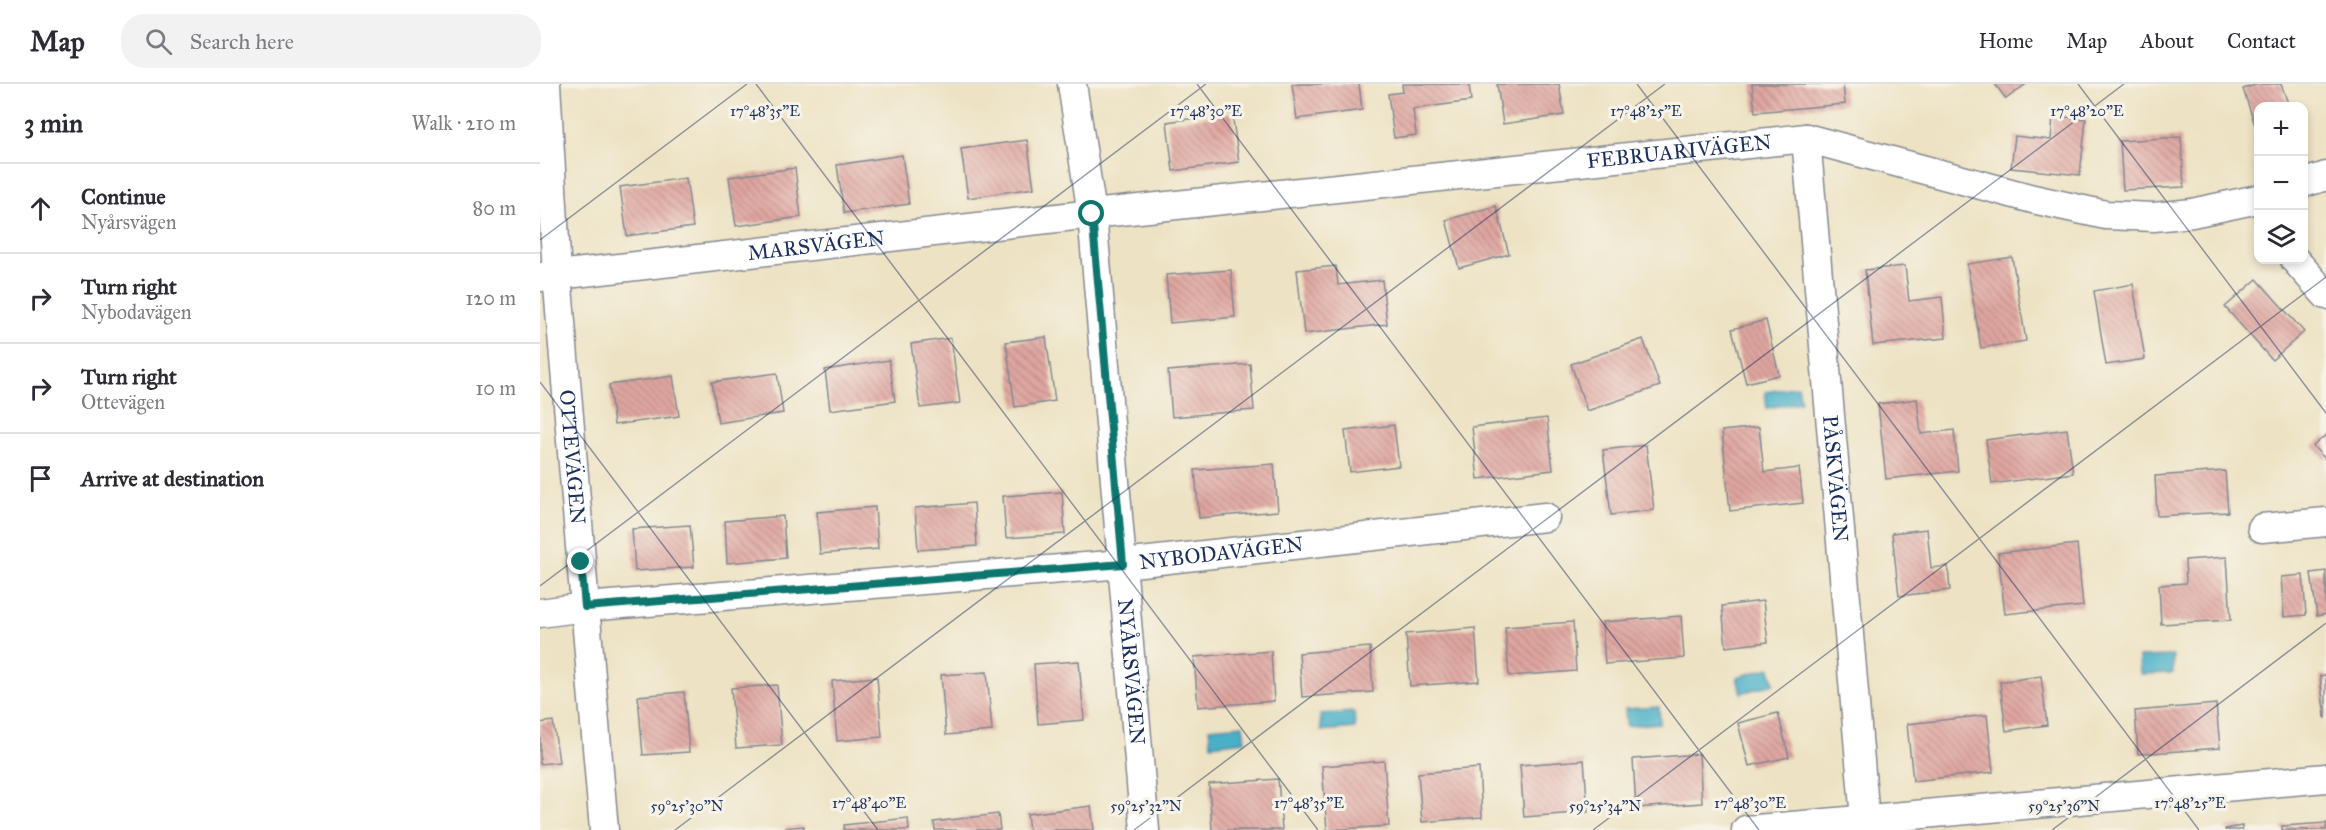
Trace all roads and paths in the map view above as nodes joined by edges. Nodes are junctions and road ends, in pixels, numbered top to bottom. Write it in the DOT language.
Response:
graph roads {
  1 [pos="546,84"];
  2 [pos="1072,84"];
  3 [pos="1806,138"];
  4 [pos="2326,176"];
  5 [pos="2308,182"];
  6 [pos="2254,206"];
  7 [pos="1092,214"];
  8 [pos="2299,264"];
  9 [pos="548,276"];
  10 [pos="2326,295"];
  11 [pos="1545,517"];
  12 [pos="2326,522"];
  13 [pos="2262,528"];
  14 [pos="1123,564"];
  15 [pos="585,607"];
  16 [pos="540,613"];
  17 [pos="2326,778"];
  18 [pos="1865,819"];
  19 [pos="604,830"];
  20 [pos="1145,830"];
  21 [pos="1746,830"];
  1 -- 9 [label="street, OTTEVÄGEN"];
  2 -- 7 [label="street, NYÅRSVÄGEN"];
  3 -- 6 [label="street, FEBRUARIVÄGEN"];
  3 -- 7 [label="street, FEBRUARIVÄGEN"];
  3 -- 18 [label="street, PÅSKVÄGEN"];
  4 -- 5 [label="street"];
  7 -- 9 [label="street, MARSVÄGEN"];
  7 -- 14 [label="street, NYÅRSVÄGEN"];
  8 -- 10 [label="street"];
  9 -- 15 [label="street, OTTEVÄGEN"];
  11 -- 14 [label="street, NYBODAVÄGEN"];
  12 -- 13 [label="street"];
  14 -- 15 [label="street, NYBODAVÄGEN"];
  14 -- 20 [label="street, NYÅRSVÄGEN"];
  15 -- 16 [label="street, NYBODAVÄGEN"];
  15 -- 19 [label="street, OTTEVÄGEN"];
  17 -- 18 [label="street"];
  18 -- 21 [label="street"];
}
